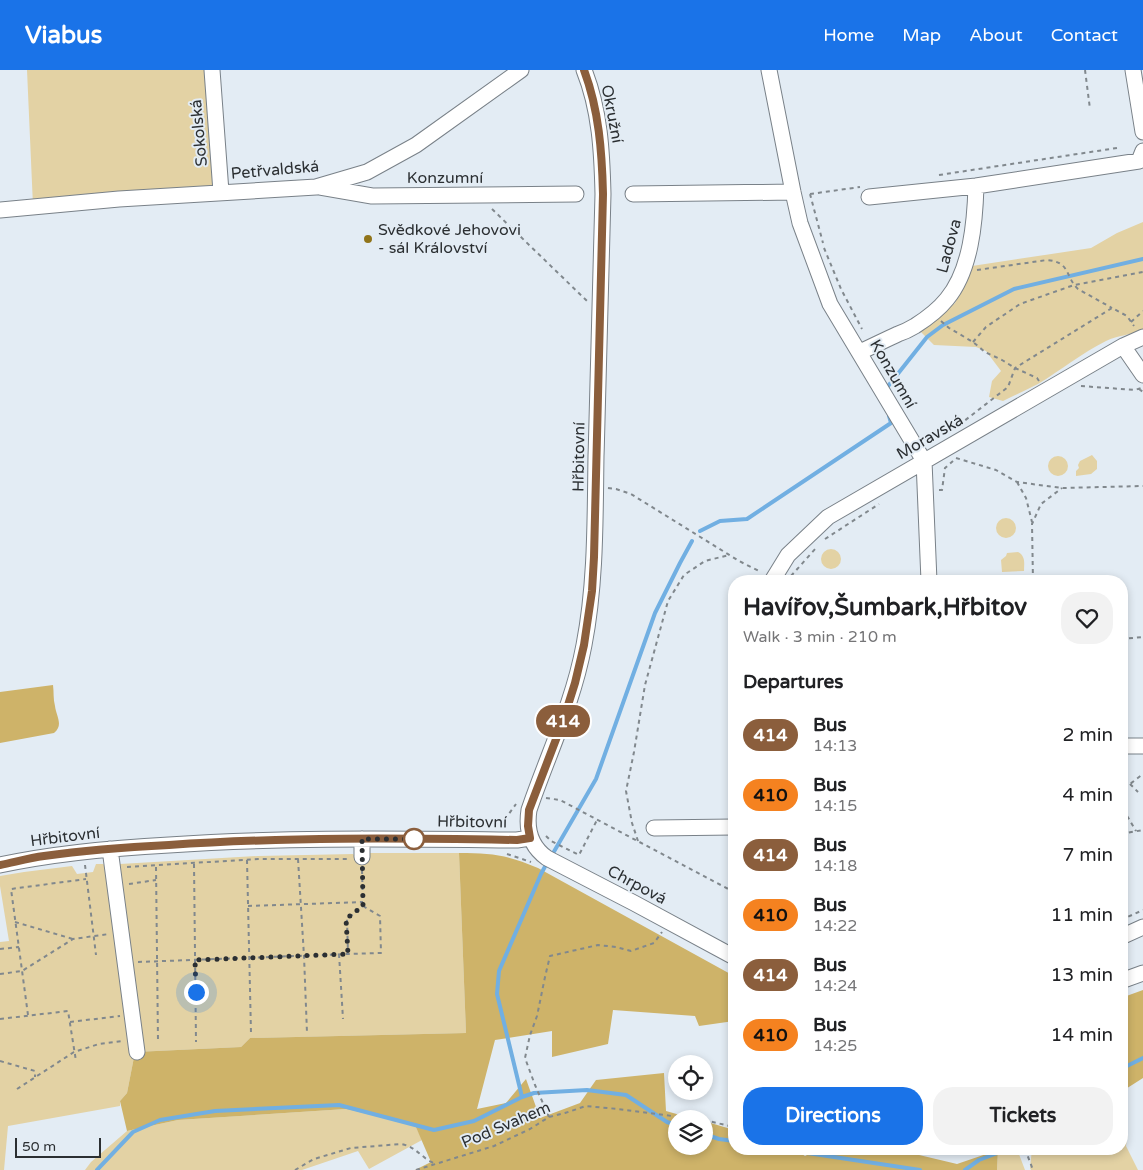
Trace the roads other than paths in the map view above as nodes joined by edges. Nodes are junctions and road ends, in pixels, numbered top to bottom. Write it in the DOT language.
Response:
graph roads {
  1 [pos="212,70"];
  2 [pos="521,70"];
  3 [pos="584,70"];
  4 [pos="769,70"];
  5 [pos="1133,70"];
  6 [pos="1143,132"];
  7 [pos="1143,151"];
  8 [pos="316,186"];
  9 [pos="976,186"];
  10 [pos="221,192"];
  11 [pos="793,192"];
  12 [pos="867,192"];
  13 [pos="576,194"];
  14 [pos="603,194"];
  15 [pos="633,194"];
  16 [pos="0,210"];
  17 [pos="1139,332"];
  18 [pos="1123,346"];
  19 [pos="860,352"];
  20 [pos="1141,382"];
  21 [pos="924,461"];
  22 [pos="780,575"];
  23 [pos="929,575"];
  24 [pos="1128,746"];
  25 [pos="1143,746"];
  26 [pos="728,827"];
  27 [pos="654,828"];
  28 [pos="530,838"];
  29 [pos="362,839"];
  30 [pos="110,849"];
  31 [pos="362,858"];
  32 [pos="0,865"];
  33 [pos="1143,927"];
  34 [pos="1128,934"];
  35 [pos="728,954"];
  36 [pos="1143,973"];
  37 [pos="1128,978"];
  38 [pos="136,1046"];
  1 -- 10 [label="street, Sokolská"];
  2 -- 8 [label="street, Petřvaldská"];
  3 -- 14 [label="street, Okružní"];
  4 -- 11 [label="street, Konzumní"];
  5 -- 6 [label="street"];
  7 -- 9 [label="street"];
  8 -- 10 [label="street, Petřvaldská"];
  8 -- 13 [label="street, Konzumní"];
  9 -- 12 [label="street"];
  9 -- 19 [label="street, Ladova"];
  10 -- 16 [label="street, Petřvaldská"];
  11 -- 15 [label="street"];
  11 -- 19 [label="street, Konzumní"];
  14 -- 28 [label="street, Hřbitovní"];
  17 -- 18 [label="street, Moravská"];
  18 -- 20 [label="street"];
  18 -- 21 [label="street, Moravská"];
  19 -- 21 [label="street, Konzumní"];
  21 -- 22 [label="street, Moravská"];
  21 -- 23 [label="street, Konzumní"];
  24 -- 25 [label="street"];
  26 -- 27 [label="street"];
  28 -- 29 [label="street, Hřbitovní"];
  28 -- 35 [label="street, Chrpová"];
  29 -- 30 [label="street, Hřbitovní"];
  29 -- 31 [label="street"];
  30 -- 32 [label="street, Hřbitovní"];
  30 -- 38 [label="street"];
  33 -- 34 [label="street"];
  36 -- 37 [label="street"];
}
